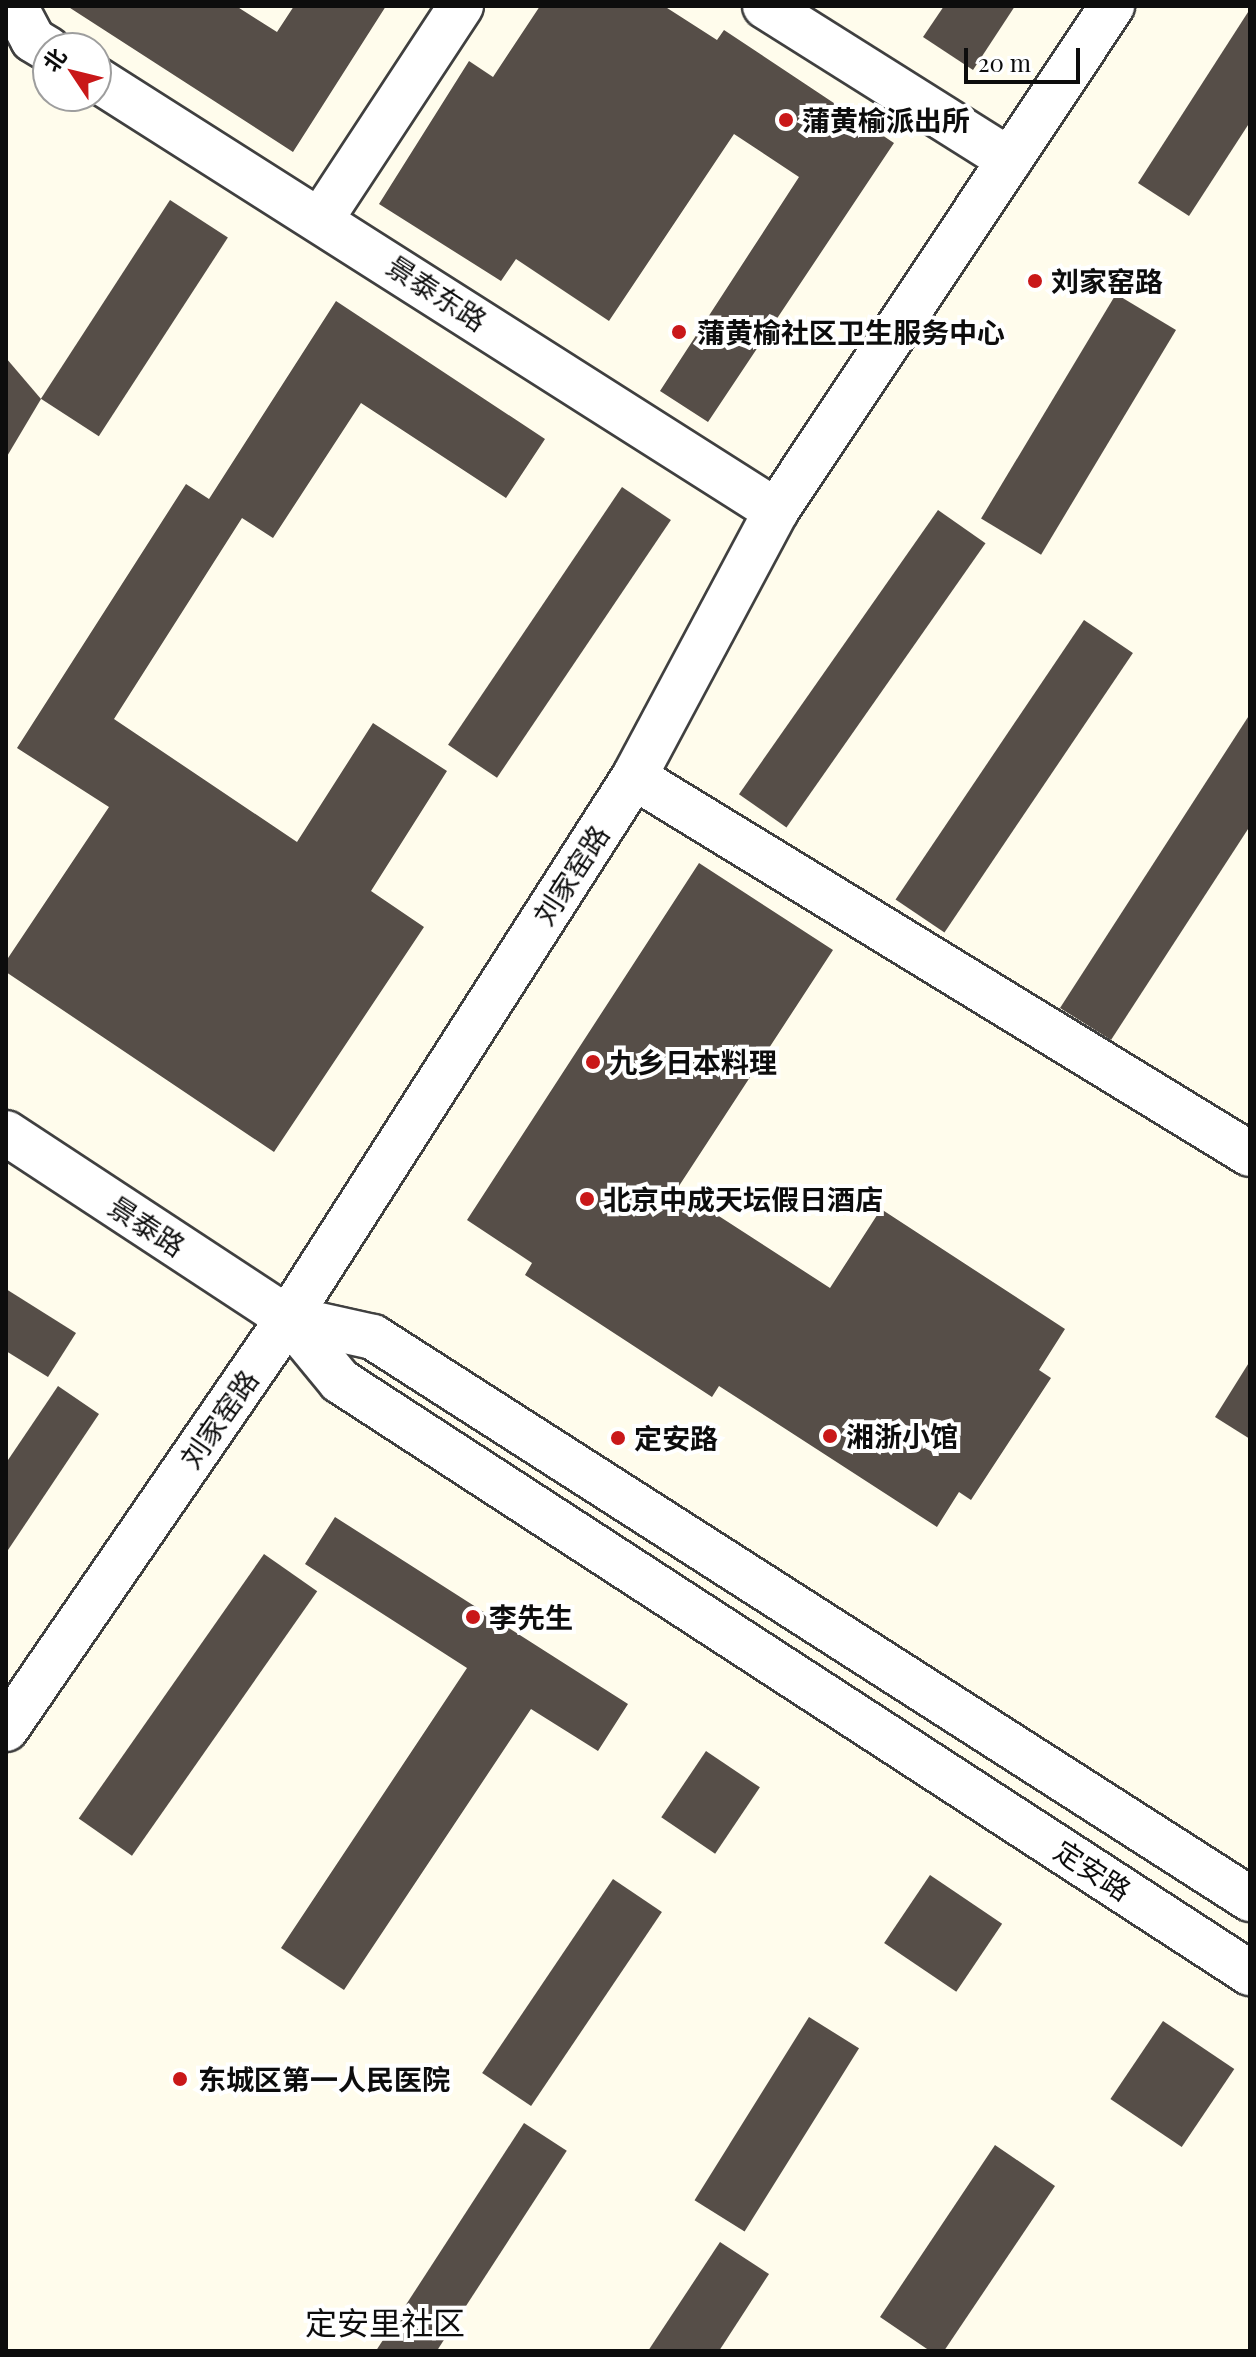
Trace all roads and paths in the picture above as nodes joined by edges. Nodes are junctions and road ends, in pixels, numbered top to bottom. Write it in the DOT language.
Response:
graph roads {
  1 [pos="15,6"];
  2 [pos="461,6"];
  3 [pos="765,6"];
  4 [pos="1112,6"];
  5 [pos="32,38"];
  6 [pos="112,89"];
  7 [pos="1010,160"];
  8 [pos="321,219"];
  9 [pos="776,511"];
  10 [pos="634,777"];
  11 [pos="6,1133"];
  12 [pos="1250,1154"];
  13 [pos="288,1318"];
  14 [pos="6,1729"];
  15 [pos="1250,1899"];
  16 [pos="1250,1973"];
  1 -- 5 [label="street"];
  2 -- 8 [label="street"];
  3 -- 7 [label="street"];
  4 -- 7 [label="street, 刘家窑路"];
  6 -- 8 [label="street, 景泰东路"];
  7 -- 9 [label="street, 刘家窑路"];
  8 -- 9 [label="street, 景泰东路"];
  9 -- 10 [label="street, 刘家窑路"];
  10 -- 12 [label="street"];
  10 -- 13 [label="street, 刘家窑路"];
  11 -- 13 [label="street, 景泰路"];
  13 -- 14 [label="street, 刘家窑路"];
  13 -- 15 [label="street"];
  13 -- 16 [label="street, 定安路"];
}
